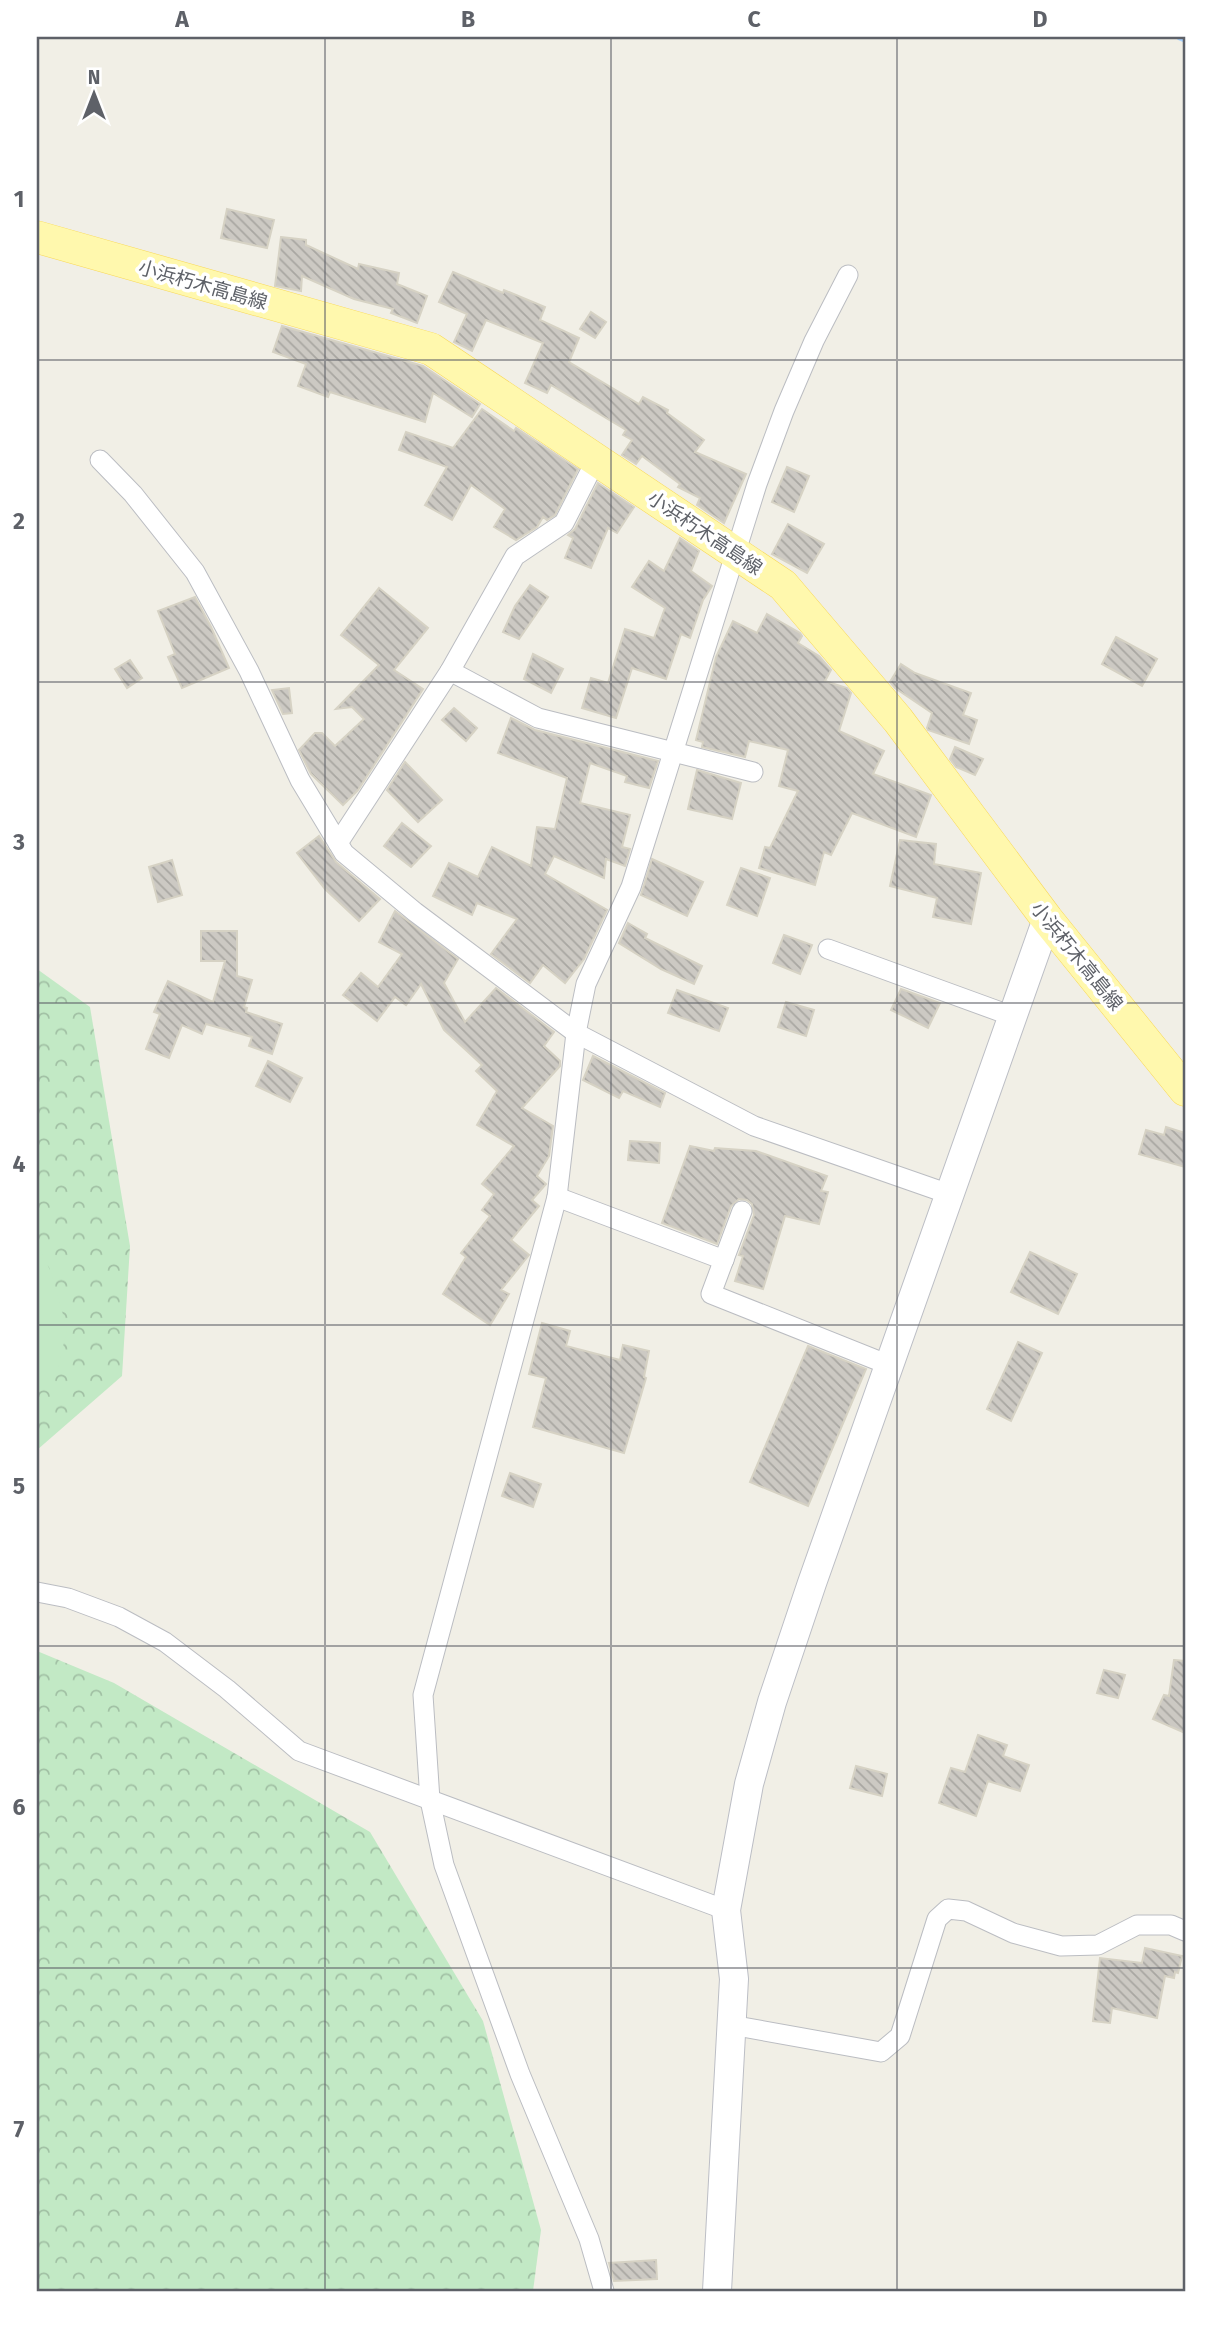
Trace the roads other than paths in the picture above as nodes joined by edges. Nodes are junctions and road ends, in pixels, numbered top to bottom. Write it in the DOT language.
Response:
graph roads {
  1 [pos="37,237"];
  2 [pos="848,275"];
  3 [pos="100,460"];
  4 [pos="596,460"];
  5 [pos="736,553"];
  6 [pos="450,671"];
  7 [pos="673,752"];
  8 [pos="753,772"];
  9 [pos="338,843"];
  10 [pos="1047,919"];
  11 [pos="828,950"];
  12 [pos="1012,1016"];
  13 [pos="576,1033"];
  14 [pos="1185,1090"];
  15 [pos="949,1194"];
  16 [pos="557,1197"];
  17 [pos="742,1212"];
  18 [pos="724,1260"];
  19 [pos="889,1364"];
  20 [pos="37,1592"];
  21 [pos="430,1800"];
  22 [pos="726,1909"];
  23 [pos="1185,1931"];
  24 [pos="731,2025"];
  25 [pos="604,2291"];
  26 [pos="717,2291"];
  1 -- 4 [label="main road, 小浜朽木高島線"];
  2 -- 5 [label="street"];
  3 -- 9 [label="street"];
  4 -- 5 [label="main road, 小浜朽木高島線"];
  4 -- 6 [label="street"];
  5 -- 7 [label="street"];
  5 -- 10 [label="main road, 小浜朽木高島線"];
  6 -- 7 [label="street"];
  6 -- 9 [label="street"];
  7 -- 8 [label="street"];
  7 -- 13 [label="street"];
  9 -- 13 [label="street"];
  10 -- 12 [label="main road"];
  10 -- 14 [label="main road, 小浜朽木高島線"];
  11 -- 12 [label="street"];
  12 -- 15 [label="main road"];
  13 -- 15 [label="street"];
  13 -- 16 [label="street"];
  15 -- 19 [label="main road"];
  16 -- 18 [label="street"];
  16 -- 21 [label="street"];
  17 -- 18 [label="street"];
  18 -- 19 [label="street"];
  19 -- 22 [label="main road"];
  20 -- 21 [label="street"];
  21 -- 22 [label="street"];
  21 -- 25 [label="street"];
  22 -- 24 [label="main road"];
  23 -- 24 [label="street"];
  24 -- 26 [label="main road"];
}
